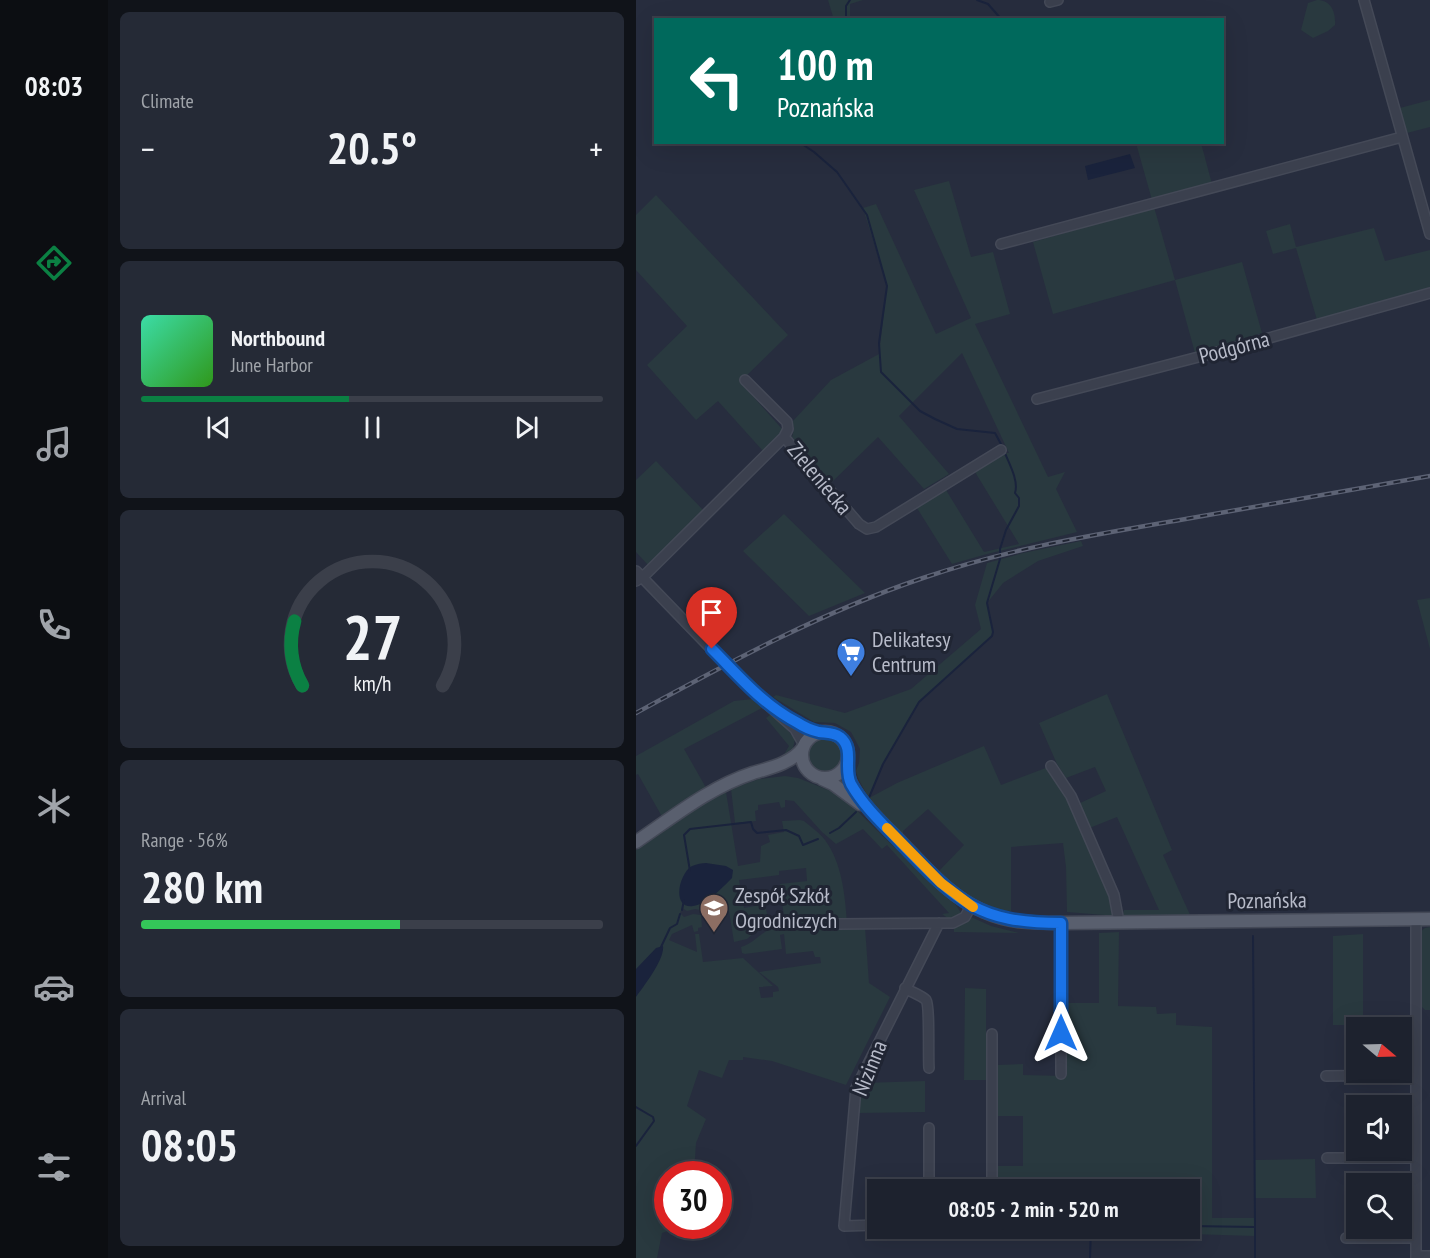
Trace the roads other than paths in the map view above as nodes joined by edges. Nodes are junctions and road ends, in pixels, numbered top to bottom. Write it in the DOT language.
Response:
graph roads {
  1 [pos="1364,0"];
  2 [pos="1402,136"];
  3 [pos="1430,234"];
  4 [pos="1001,244"];
  5 [pos="1430,293"];
  6 [pos="745,380"];
  7 [pos="1037,399"];
  8 [pos="784,436"];
  9 [pos="1001,450"];
  10 [pos="638,576"];
  11 [pos="776,711"];
  12 [pos="821,733"];
  13 [pos="804,747"];
  14 [pos="846,765"];
  15 [pos="1051,766"];
  16 [pos="749,774"];
  17 [pos="813,774"];
  18 [pos="872,813"];
  19 [pos="636,842"];
  20 [pos="971,906"];
  21 [pos="1430,919"];
  22 [pos="1416,920"];
  23 [pos="1119,922"];
  24 [pos="939,923"];
  25 [pos="1061,923"];
  26 [pos="838,924"];
  27 [pos="905,988"];
  28 [pos="992,1034"];
  29 [pos="928,1068"];
  30 [pos="1061,1074"];
  31 [pos="1415,1075"];
  32 [pos="1326,1076"];
  33 [pos="929,1128"];
  34 [pos="1327,1158"];
  35 [pos="1416,1158"];
  36 [pos="929,1179"];
  37 [pos="992,1179"];
  38 [pos="867,1226"];
  39 [pos="1415,1238"];
  40 [pos="1430,1256"];
  41 [pos="1416,1257"];
  1 -- 2 [label="street"];
  2 -- 3 [label="street"];
  2 -- 4 [label="street"];
  5 -- 7 [label="street, Podgórna"];
  6 -- 8 [label="street"];
  8 -- 9 [label="street, Zieleniecka"];
  8 -- 10 [label="street, Zieleniecka"];
  10 -- 11 [label="street"];
  11 -- 12 [label="street"];
  11 -- 13 [label="street"];
  12 -- 13 [label="main road"];
  12 -- 14 [label="main road"];
  13 -- 16 [label="main road, Poznańska"];
  13 -- 17 [label="main road"];
  14 -- 17 [label="main road"];
  14 -- 18 [label="main road, Poznańska"];
  15 -- 23 [label="street"];
  16 -- 17 [label="main road, Poznańska"];
  16 -- 19 [label="main road, Poznańska"];
  17 -- 18 [label="main road, Poznańska"];
  18 -- 20 [label="main road, Poznańska"];
  20 -- 24 [label="street"];
  20 -- 25 [label="main road, Poznańska"];
  21 -- 22 [label="main road, Poznańska"];
  22 -- 23 [label="main road, Poznańska"];
  22 -- 31 [label="street"];
  23 -- 25 [label="main road, Poznańska"];
  24 -- 26 [label="street"];
  24 -- 27 [label="street, Nizinna"];
  25 -- 30 [label="street"];
  27 -- 29 [label="street"];
  27 -- 38 [label="street, Nizinna"];
  28 -- 37 [label="street"];
  31 -- 32 [label="street"];
  31 -- 35 [label="street"];
  33 -- 36 [label="street"];
  34 -- 35 [label="street"];
  35 -- 39 [label="street"];
  39 -- 41 [label="street"];
  40 -- 41 [label="street"];
}
